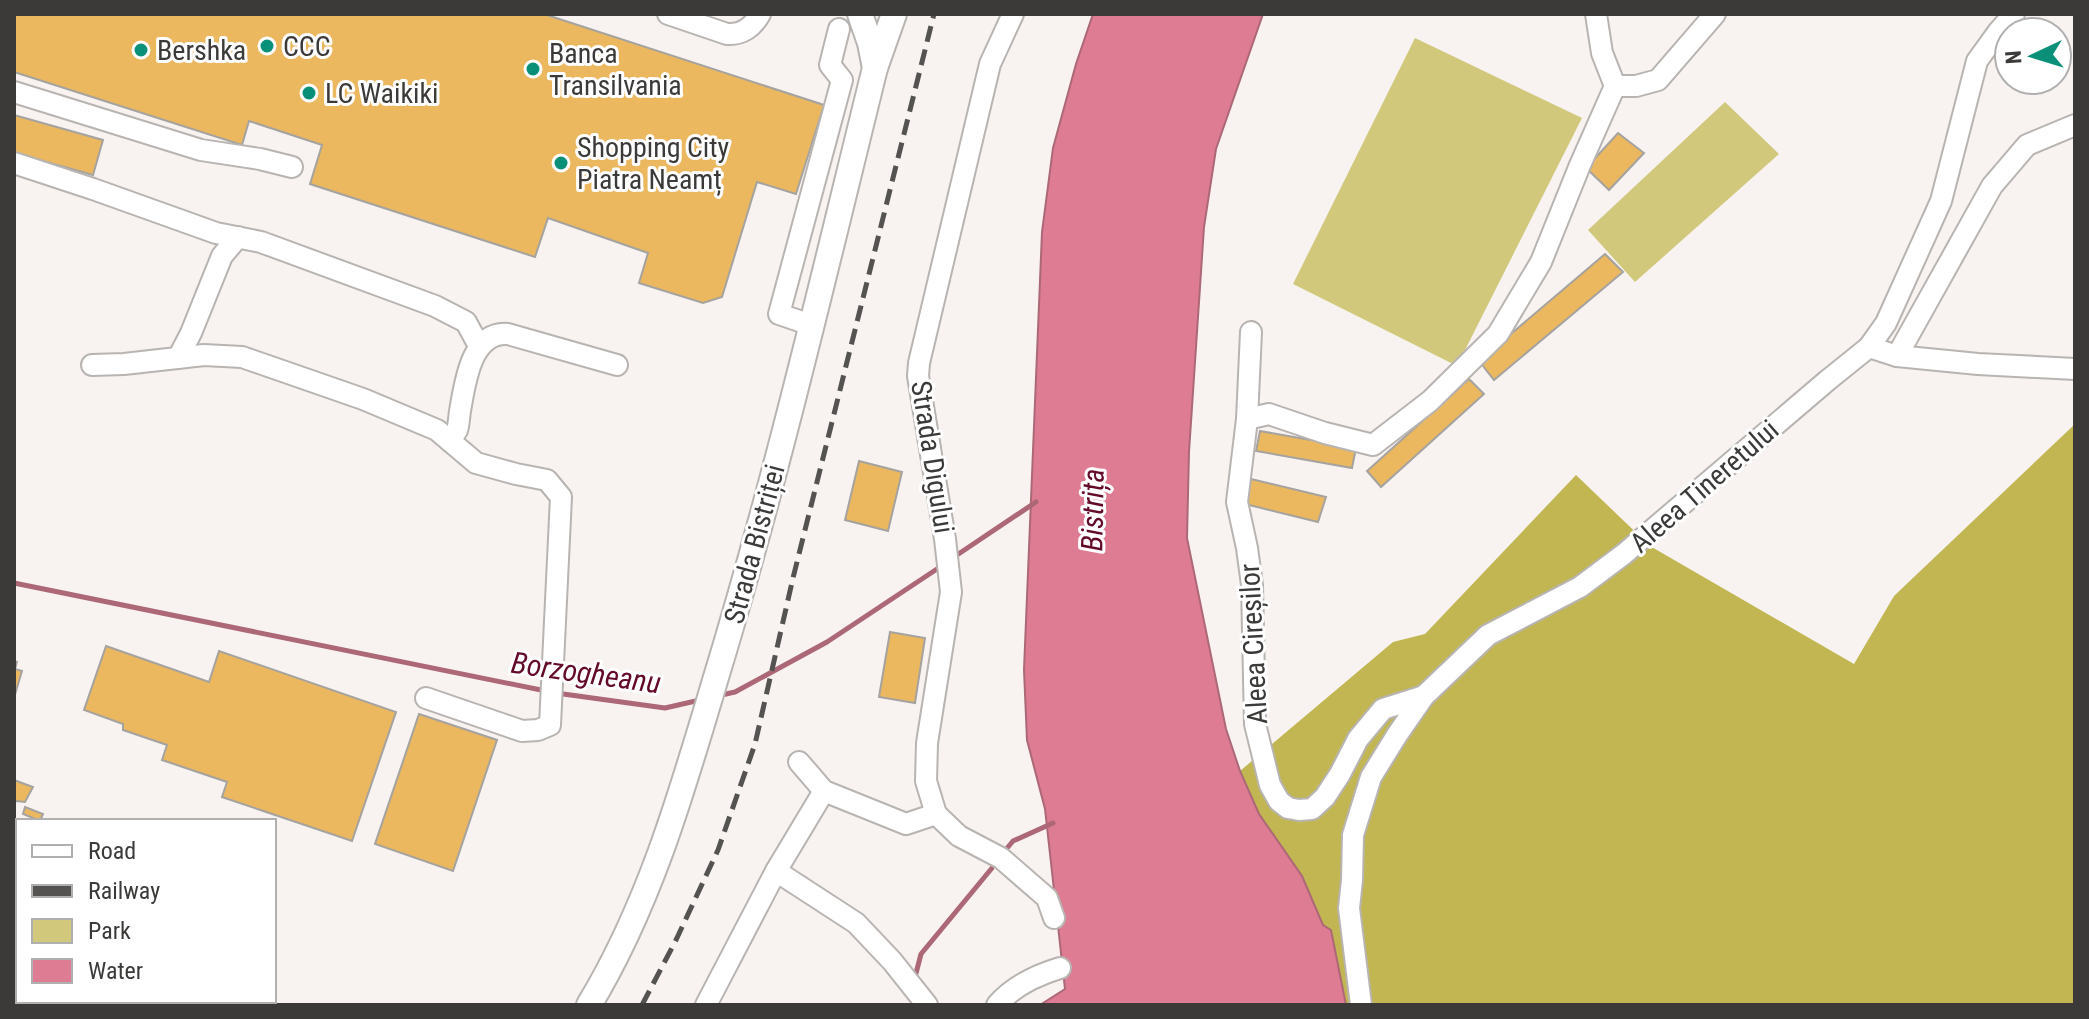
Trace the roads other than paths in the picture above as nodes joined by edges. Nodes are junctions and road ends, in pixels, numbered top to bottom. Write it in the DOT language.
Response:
graph roads {
  1 [pos="668,14"];
  2 [pos="760,14"];
  3 [pos="860,14"];
  4 [pos="894,14"];
  5 [pos="1013,14"];
  6 [pos="1596,14"];
  7 [pos="1715,14"];
  8 [pos="2014,14"];
  9 [pos="839,29"];
  10 [pos="875,68"];
  11 [pos="1615,86"];
  12 [pos="14,92"];
  13 [pos="2075,125"];
  14 [pos="14,163"];
  15 [pos="292,167"];
  16 [pos="238,237"];
  17 [pos="811,325"];
  18 [pos="1251,332"];
  19 [pos="479,346"];
  20 [pos="1869,347"];
  21 [pos="1897,356"];
  22 [pos="178,358"];
  23 [pos="92,365"];
  24 [pos="617,365"];
  25 [pos="2075,369"];
  26 [pos="1247,419"];
  27 [pos="450,441"];
  28 [pos="1424,696"];
  29 [pos="426,698"];
  30 [pos="799,762"];
  31 [pos="824,791"];
  32 [pos="936,814"];
  33 [pos="776,871"];
  34 [pos="1054,918"];
  35 [pos="1060,968"];
  36 [pos="918,993"];
  37 [pos="589,1005"];
  38 [pos="706,1005"];
  39 [pos="997,1005"];
  40 [pos="1361,1005"];
  1 -- 2 [label="street"];
  3 -- 10 [label="main road, Strada Bistriței"];
  4 -- 10 [label="main road, Strada Bistriței"];
  5 -- 32 [label="street, Strada Digului"];
  6 -- 11 [label="street"];
  7 -- 11 [label="street"];
  8 -- 20 [label="street, Aleea Tineretului"];
  9 -- 17 [label="street"];
  10 -- 17 [label="main road, Strada Bistriței"];
  11 -- 26 [label="street"];
  12 -- 15 [label="street"];
  13 -- 21 [label="street"];
  14 -- 16 [label="street"];
  16 -- 19 [label="street"];
  16 -- 22 [label="street"];
  17 -- 37 [label="main road, Strada Bistriței"];
  18 -- 26 [label="street, Aleea Cireșilor"];
  19 -- 24 [label="street"];
  19 -- 27 [label="street"];
  20 -- 21 [label="street"];
  20 -- 28 [label="street, Aleea Tineretului"];
  21 -- 25 [label="street"];
  22 -- 23 [label="street"];
  22 -- 27 [label="street"];
  26 -- 28 [label="street, Aleea Cireșilor"];
  27 -- 29 [label="street"];
  28 -- 40 [label="street, Aleea Tineretului"];
  30 -- 31 [label="street"];
  31 -- 32 [label="street"];
  31 -- 33 [label="street"];
  32 -- 34 [label="street"];
  33 -- 36 [label="street"];
  33 -- 38 [label="street"];
  35 -- 39 [label="street"];
}
